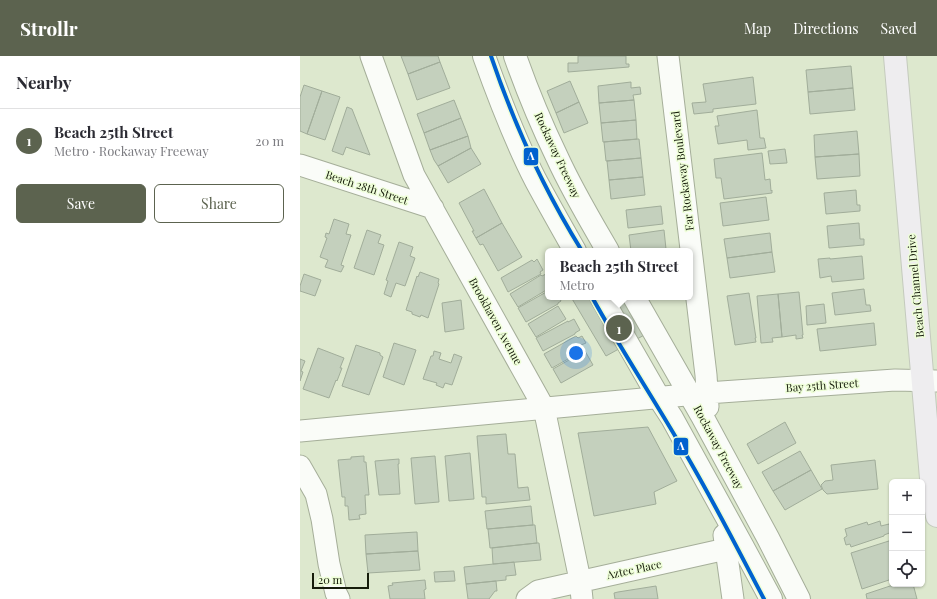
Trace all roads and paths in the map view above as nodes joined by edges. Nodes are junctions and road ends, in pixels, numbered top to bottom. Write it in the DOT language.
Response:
graph roads {
  1 [pos="371,56"];
  2 [pos="484,56"];
  3 [pos="515,56"];
  4 [pos="668,56"];
  5 [pos="895,56"];
  6 [pos="300,165"];
  7 [pos="433,208"];
  8 [pos="573,248"];
  9 [pos="606,248"];
  10 [pos="691,248"];
  11 [pos="693,261"];
  12 [pos="603,300"];
  13 [pos="636,300"];
  14 [pos="930,380"];
  15 [pos="699,394"];
  16 [pos="659,398"];
  17 [pos="544,408"];
  18 [pos="300,431"];
  19 [pos="300,466"];
  20 [pos="937,516"];
  21 [pos="735,548"];
  22 [pos="581,590"];
  23 [pos="340,599"];
  24 [pos="527,599"];
  25 [pos="733,599"];
  26 [pos="771,599"];
  27 [pos="799,599"];
  1 -- 7 [label="street, Brookhaven Avenue"];
  2 -- 8 [label="street"];
  3 -- 9 [label="street, Rockaway Freeway"];
  4 -- 10 [label="street, Far Rockaway Boulevard"];
  5 -- 14 [label="main road, Beach Channel Drive"];
  6 -- 7 [label="street, Beach 28th Street"];
  7 -- 17 [label="street, Brookhaven Avenue"];
  11 -- 15 [label="street, Far Rockaway Boulevard"];
  12 -- 16 [label="street"];
  13 -- 15 [label="street, Rockaway Freeway"];
  14 -- 15 [label="street, Bay 25th Street"];
  14 -- 20 [label="main road, Beach Channel Drive"];
  15 -- 16 [label="street, Bay 25th Street"];
  15 -- 27 [label="street, Rockaway Freeway"];
  16 -- 17 [label="street, Bay 25th Street"];
  16 -- 21 [label="street"];
  17 -- 18 [label="street, Bay 25th Street"];
  17 -- 22 [label="street, Brookhaven Avenue"];
  19 -- 23 [label="street"];
  21 -- 22 [label="street, Aztec Place"];
  21 -- 25 [label="street"];
  21 -- 26 [label="street"];
  22 -- 24 [label="street, Aztec Place"];
}
